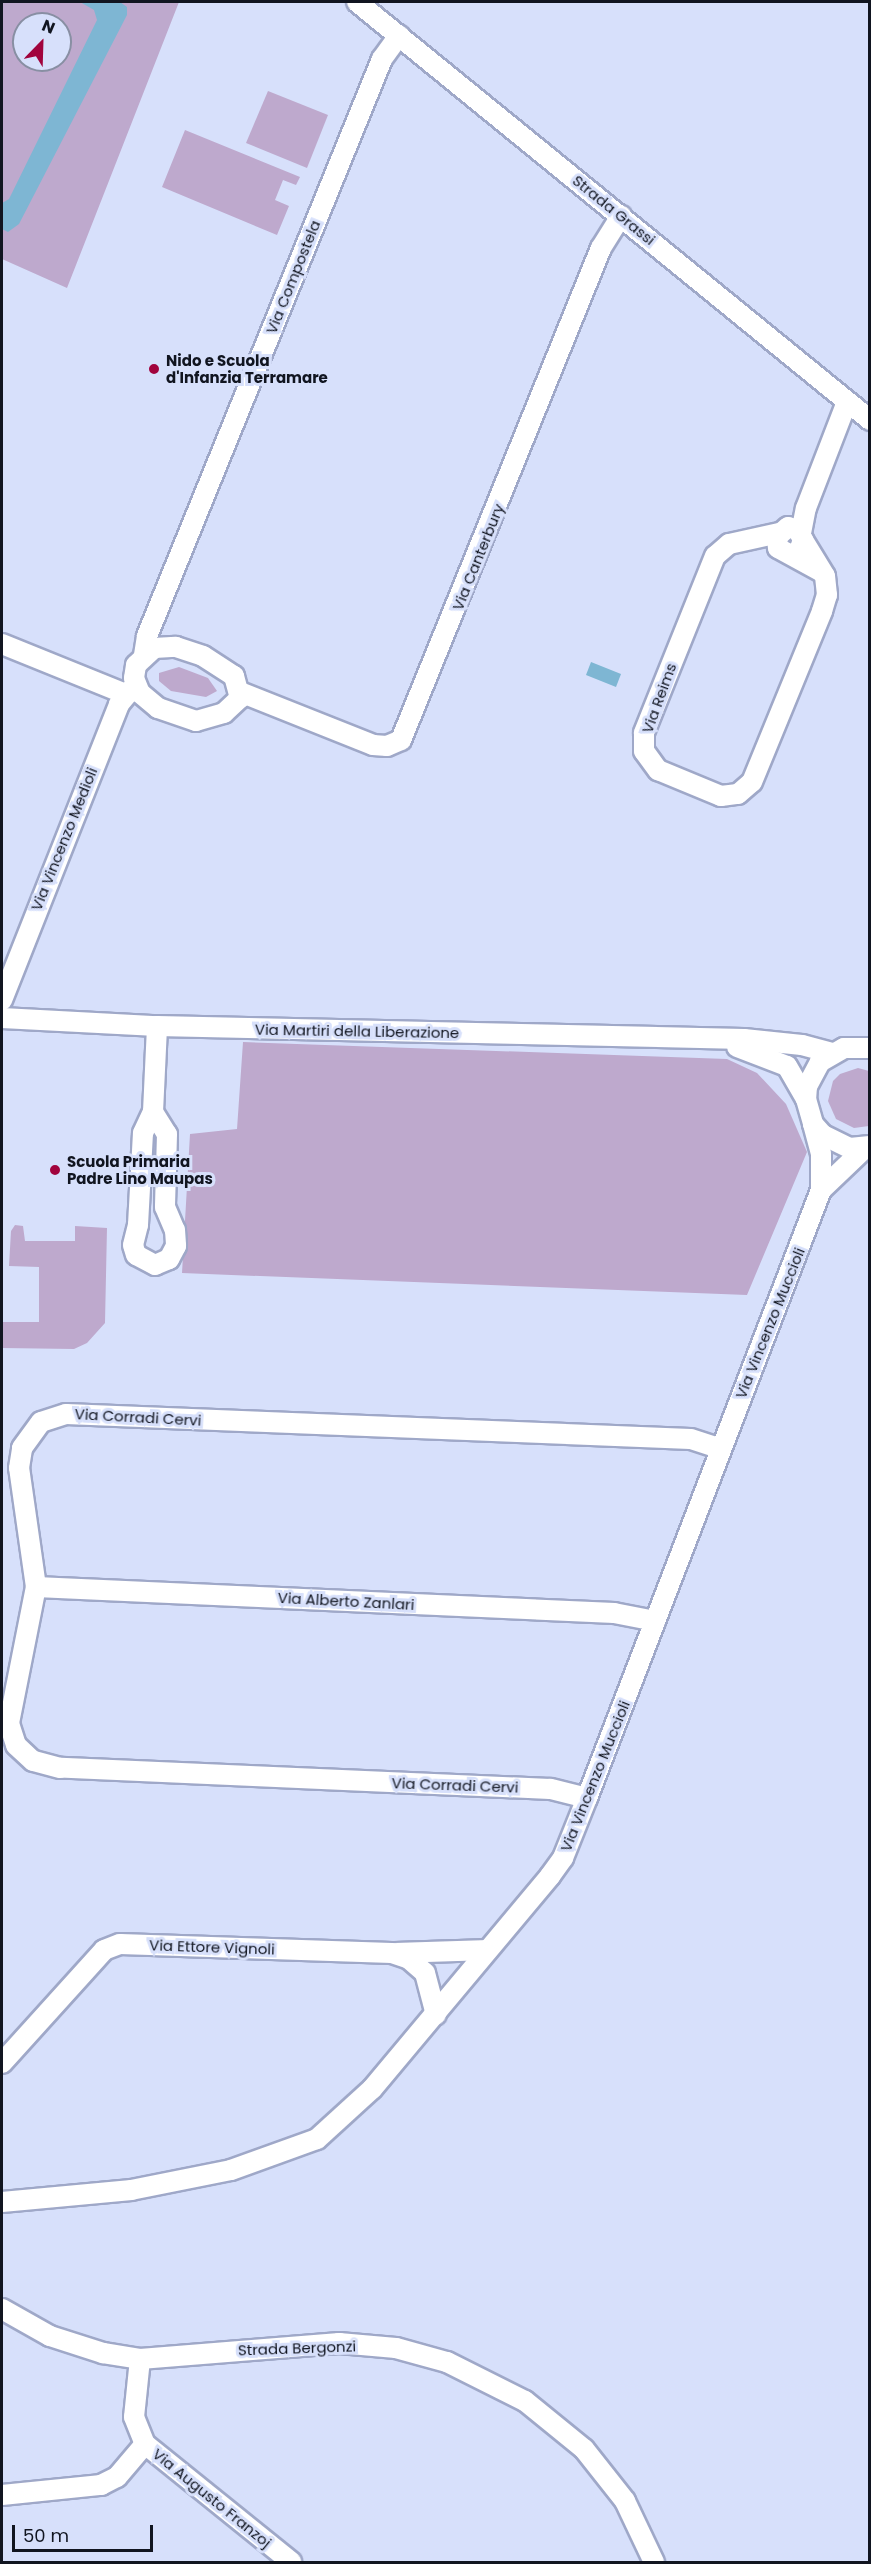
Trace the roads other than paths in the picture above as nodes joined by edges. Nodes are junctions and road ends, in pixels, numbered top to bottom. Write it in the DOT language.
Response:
graph roads {
  1 [pos="357,2"];
  2 [pos="399,36"];
  3 [pos="621,216"];
  4 [pos="847,402"];
  5 [pos="870,420"];
  6 [pos="790,539"];
  7 [pos="2,644"];
  8 [pos="144,655"];
  9 [pos="131,689"];
  10 [pos="240,692"];
  11 [pos="2,1000"];
  12 [pos="2,1018"];
  13 [pos="157,1026"];
  14 [pos="712,1040"];
  15 [pos="870,1048"];
  16 [pos="831,1053"];
  17 [pos="806,1099"];
  18 [pos="153,1112"];
  19 [pos="813,1124"];
  20 [pos="868,1147"];
  21 [pos="821,1190"];
  22 [pos="719,1448"];
  23 [pos="36,1587"];
  24 [pos="655,1621"];
  25 [pos="587,1798"];
  26 [pos="487,1950"];
  27 [pos="392,1953"];
  28 [pos="436,2015"];
  29 [pos="2,2063"];
  30 [pos="6,2206"];
  31 [pos="2,2309"];
  32 [pos="140,2359"];
  33 [pos="145,2444"];
  34 [pos="2,2495"];
  35 [pos="291,2562"];
  36 [pos="654,2562"];
  1 -- 2 [label="street, Strada Grassi"];
  2 -- 3 [label="street, Strada Grassi"];
  2 -- 8 [label="street, Via Compostela"];
  3 -- 4 [label="street, Strada Grassi"];
  3 -- 10 [label="street, Via Canterbury"];
  4 -- 5 [label="street, Strada Grassi"];
  4 -- 6 [label="street"];
  6 -- 6 [label="street, Via Reims"];
  7 -- 9 [label="street"];
  8 -- 9 [label="street"];
  8 -- 10 [label="street"];
  9 -- 10 [label="street"];
  9 -- 11 [label="street, Via Vincenzo Medioli"];
  12 -- 13 [label="street, Via Martiri della Liberazione"];
  13 -- 14 [label="street, Via Martiri della Liberazione"];
  13 -- 18 [label="street"];
  14 -- 16 [label="street, Via Martiri della Liberazione"];
  14 -- 17 [label="street, Via Martiri della Liberazione"];
  15 -- 16 [label="street, Via Martiri della Liberazione"];
  16 -- 17 [label="street"];
  17 -- 19 [label="street, Via Martiri della Liberazione"];
  18 -- 18 [label="street"];
  19 -- 20 [label="street"];
  19 -- 21 [label="street, Via Martiri della Liberazione"];
  20 -- 21 [label="street"];
  21 -- 22 [label="street, Via Vincenzo Muccioli"];
  22 -- 23 [label="street, Via Corradi Cervi"];
  22 -- 24 [label="street, Via Vincenzo Muccioli"];
  23 -- 24 [label="street, Via Alberto Zanlari"];
  23 -- 25 [label="street, Via Corradi Cervi"];
  24 -- 25 [label="street, Via Vincenzo Muccioli"];
  25 -- 26 [label="street, Via Vincenzo Muccioli"];
  26 -- 27 [label="street"];
  26 -- 28 [label="street, Via Vincenzo Muccioli"];
  27 -- 28 [label="street, Via Ettore Vignoli"];
  27 -- 29 [label="street, Via Ettore Vignoli"];
  28 -- 30 [label="street, Via Vincenzo Muccioli"];
  31 -- 32 [label="street, Strada Bergonzi"];
  32 -- 33 [label="street, Via Augusto Franzoj"];
  32 -- 36 [label="street, Strada Bergonzi"];
  33 -- 34 [label="street"];
  33 -- 35 [label="street, Via Augusto Franzoj"];
}
